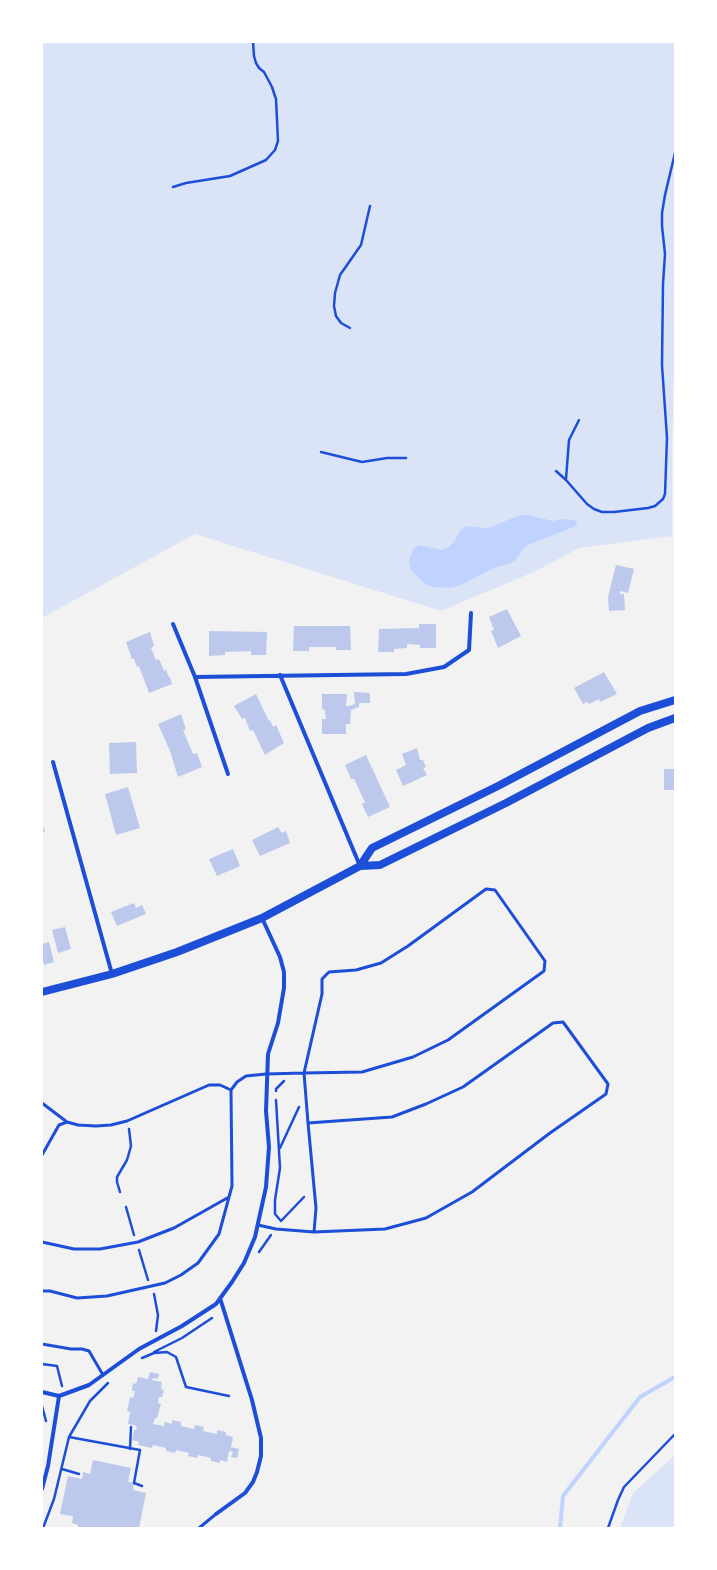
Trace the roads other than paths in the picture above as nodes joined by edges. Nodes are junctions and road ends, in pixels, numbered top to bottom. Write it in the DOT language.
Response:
graph roads {
  1 [pos="471,613"];
  2 [pos="173,624"];
  3 [pos="280,675"];
  4 [pos="195,677"];
  5 [pos="675,700"];
  6 [pos="675,718"];
  7 [pos="53,762"];
  8 [pos="228,774"];
  9 [pos="360,866"];
  10 [pos="262,918"];
  11 [pos="112,974"];
  12 [pos="42,992"];
  13 [pos="304,1073"];
  14 [pos="266,1074"];
  15 [pos="231,1090"];
  16 [pos="42,1103"];
  17 [pos="67,1122"];
  18 [pos="308,1123"];
  19 [pos="42,1155"];
  20 [pos="229,1197"];
  21 [pos="258,1225"];
  22 [pos="314,1232"];
  23 [pos="42,1242"];
  24 [pos="42,1290"];
  25 [pos="220,1298"];
  26 [pos="42,1344"];
  27 [pos="103,1375"];
  28 [pos="42,1392"];
  29 [pos="62,1395"];
  30 [pos="42,1489"];
  31 [pos="216,1514"];
  32 [pos="199,1528"];
  1 -- 3 [label="street"];
  2 -- 4 [label="street"];
  3 -- 4 [label="street"];
  3 -- 9 [label="street"];
  4 -- 8 [label="street"];
  5 -- 9 [label="main road"];
  6 -- 9 [label="main road"];
  7 -- 11 [label="street"];
  9 -- 10 [label="main road"];
  10 -- 11 [label="main road"];
  10 -- 14 [label="street"];
  11 -- 12 [label="main road"];
  13 -- 13 [label="lane"];
  13 -- 14 [label="lane"];
  13 -- 18 [label="lane"];
  14 -- 15 [label="lane"];
  14 -- 21 [label="street"];
  15 -- 17 [label="lane"];
  15 -- 20 [label="lane"];
  16 -- 17 [label="lane"];
  17 -- 19 [label="lane"];
  18 -- 22 [label="lane"];
  18 -- 22 [label="lane"];
  20 -- 23 [label="lane"];
  20 -- 24 [label="lane"];
  21 -- 22 [label="lane"];
  21 -- 25 [label="street"];
  25 -- 27 [label="street"];
  25 -- 31 [label="street"];
  26 -- 27 [label="lane"];
  27 -- 29 [label="street"];
  28 -- 29 [label="street"];
  29 -- 30 [label="street"];
  31 -- 32 [label="lane"];
}
